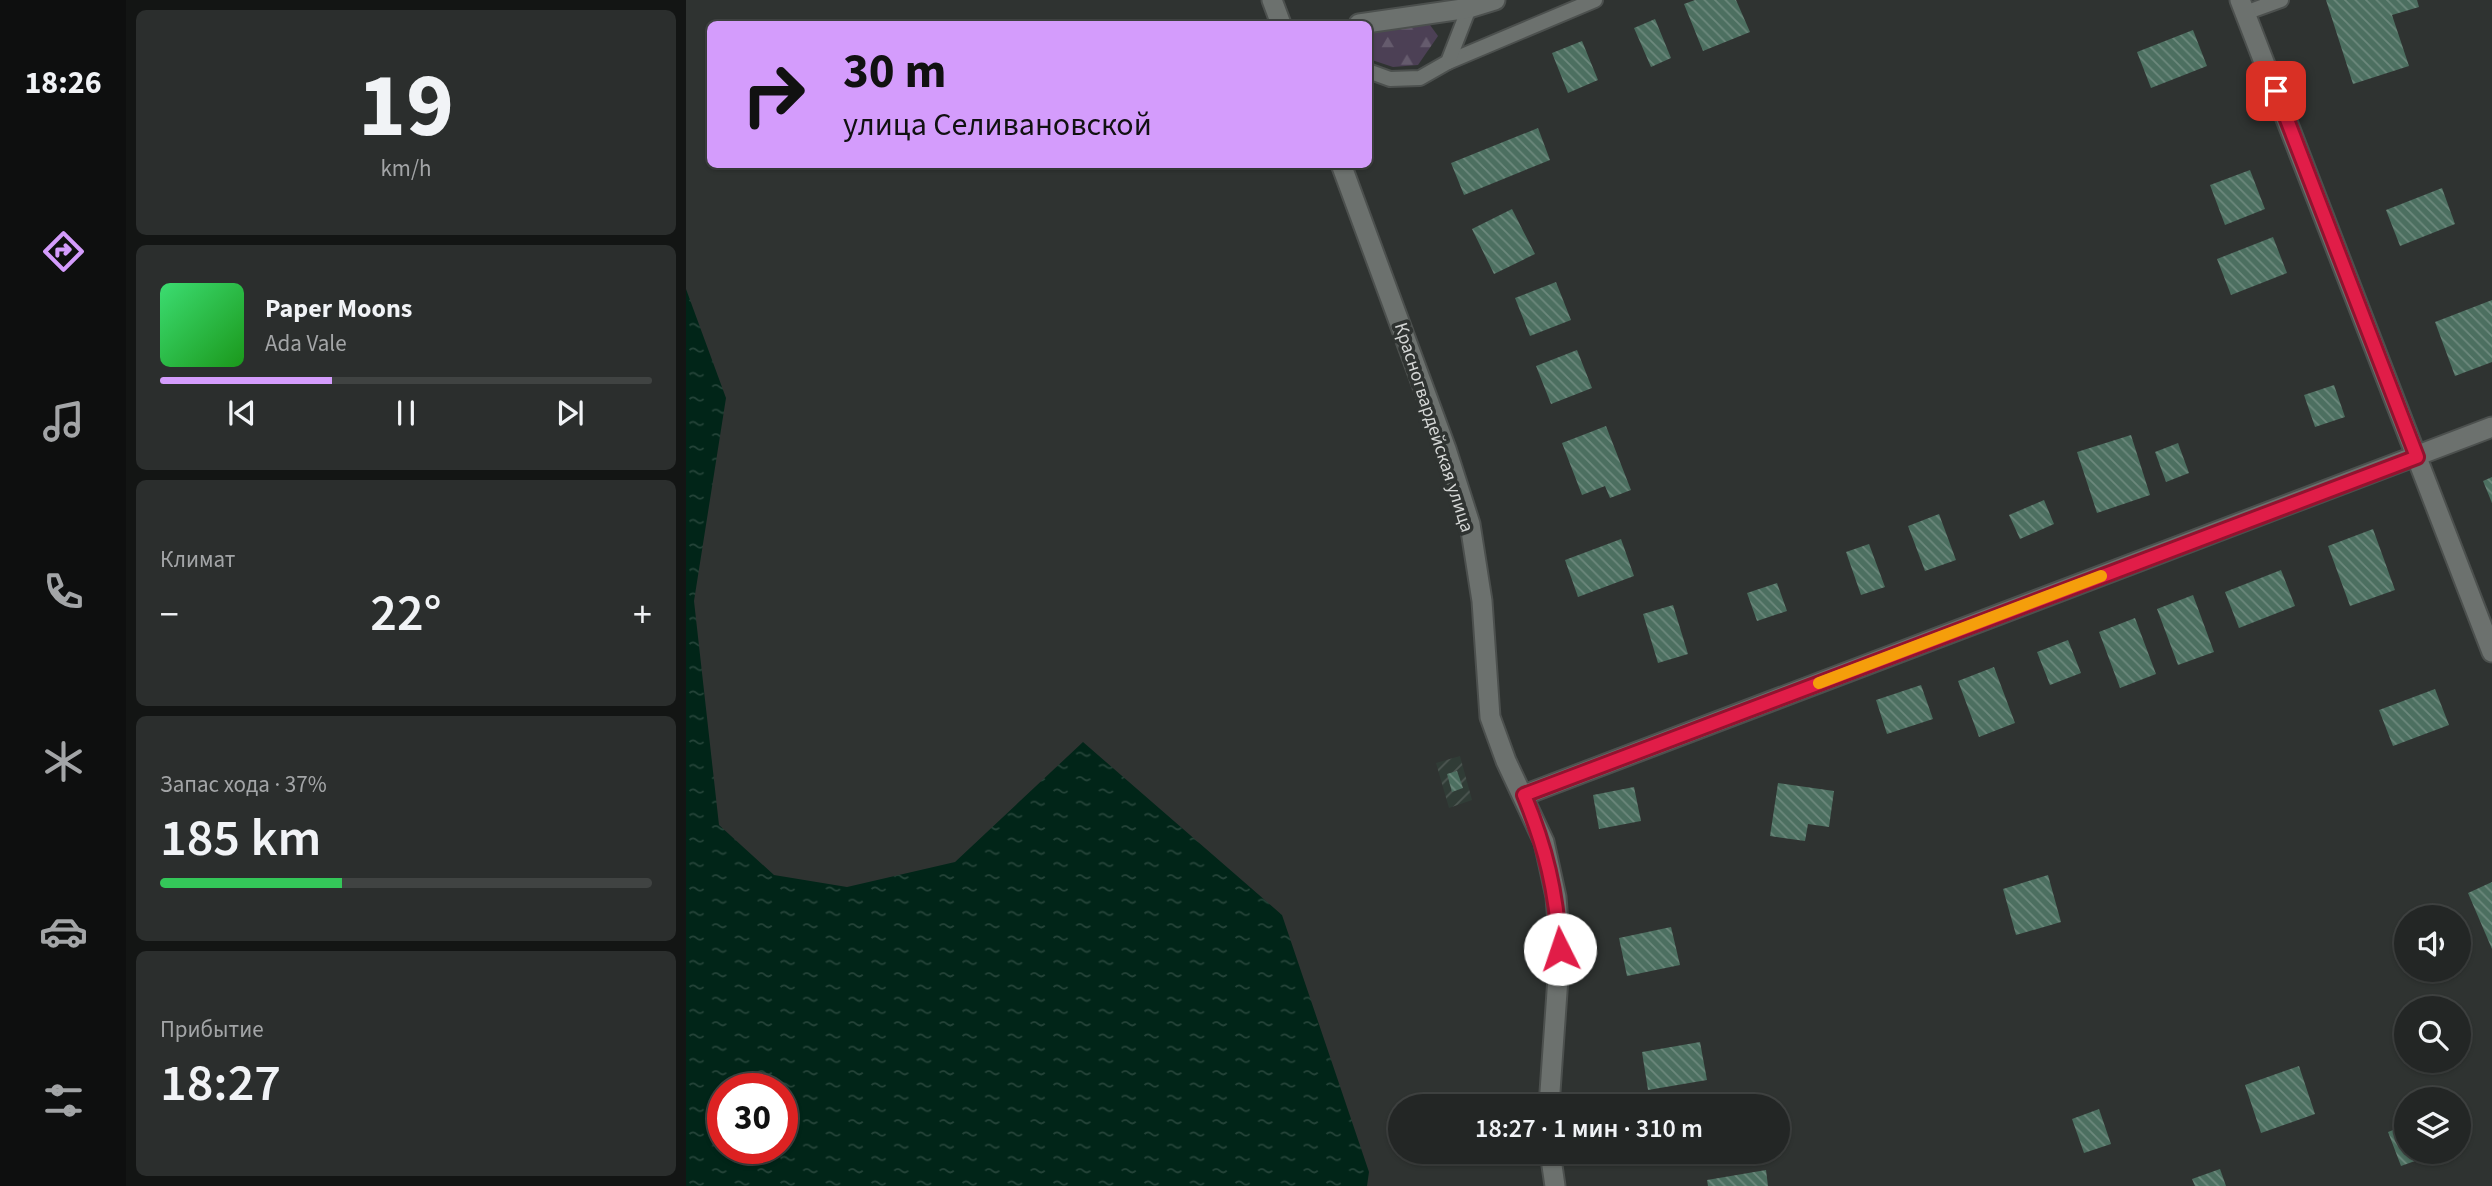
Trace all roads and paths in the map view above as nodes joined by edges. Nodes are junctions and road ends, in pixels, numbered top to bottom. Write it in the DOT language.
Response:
graph roads {
  1 [pos="1272,0"];
  2 [pos="1496,0"];
  3 [pos="1595,0"];
  4 [pos="2281,0"];
  5 [pos="2243,7"];
  6 [pos="1469,8"];
  7 [pos="1280,21"];
  8 [pos="1372,22"];
  9 [pos="1448,62"];
  10 [pos="1372,72"];
  11 [pos="1342,168"];
  12 [pos="2492,427"];
  13 [pos="2417,457"];
  14 [pos="2492,652"];
  15 [pos="1524,795"];
  16 [pos="1550,1094"];
  17 [pos="1552,1164"];
  18 [pos="1555,1186"];
  1 -- 7 [label="street"];
  2 -- 6 [label="street"];
  3 -- 9 [label="lane"];
  4 -- 5 [label="lane"];
  5 -- 13 [label="street"];
  6 -- 8 [label="street"];
  6 -- 9 [label="lane"];
  9 -- 10 [label="lane"];
  11 -- 15 [label="street, Красногвардейская улица"];
  12 -- 13 [label="street"];
  13 -- 14 [label="street"];
  13 -- 15 [label="street"];
  15 -- 16 [label="street, Красногвардейская улица"];
  17 -- 18 [label="street"];
}
